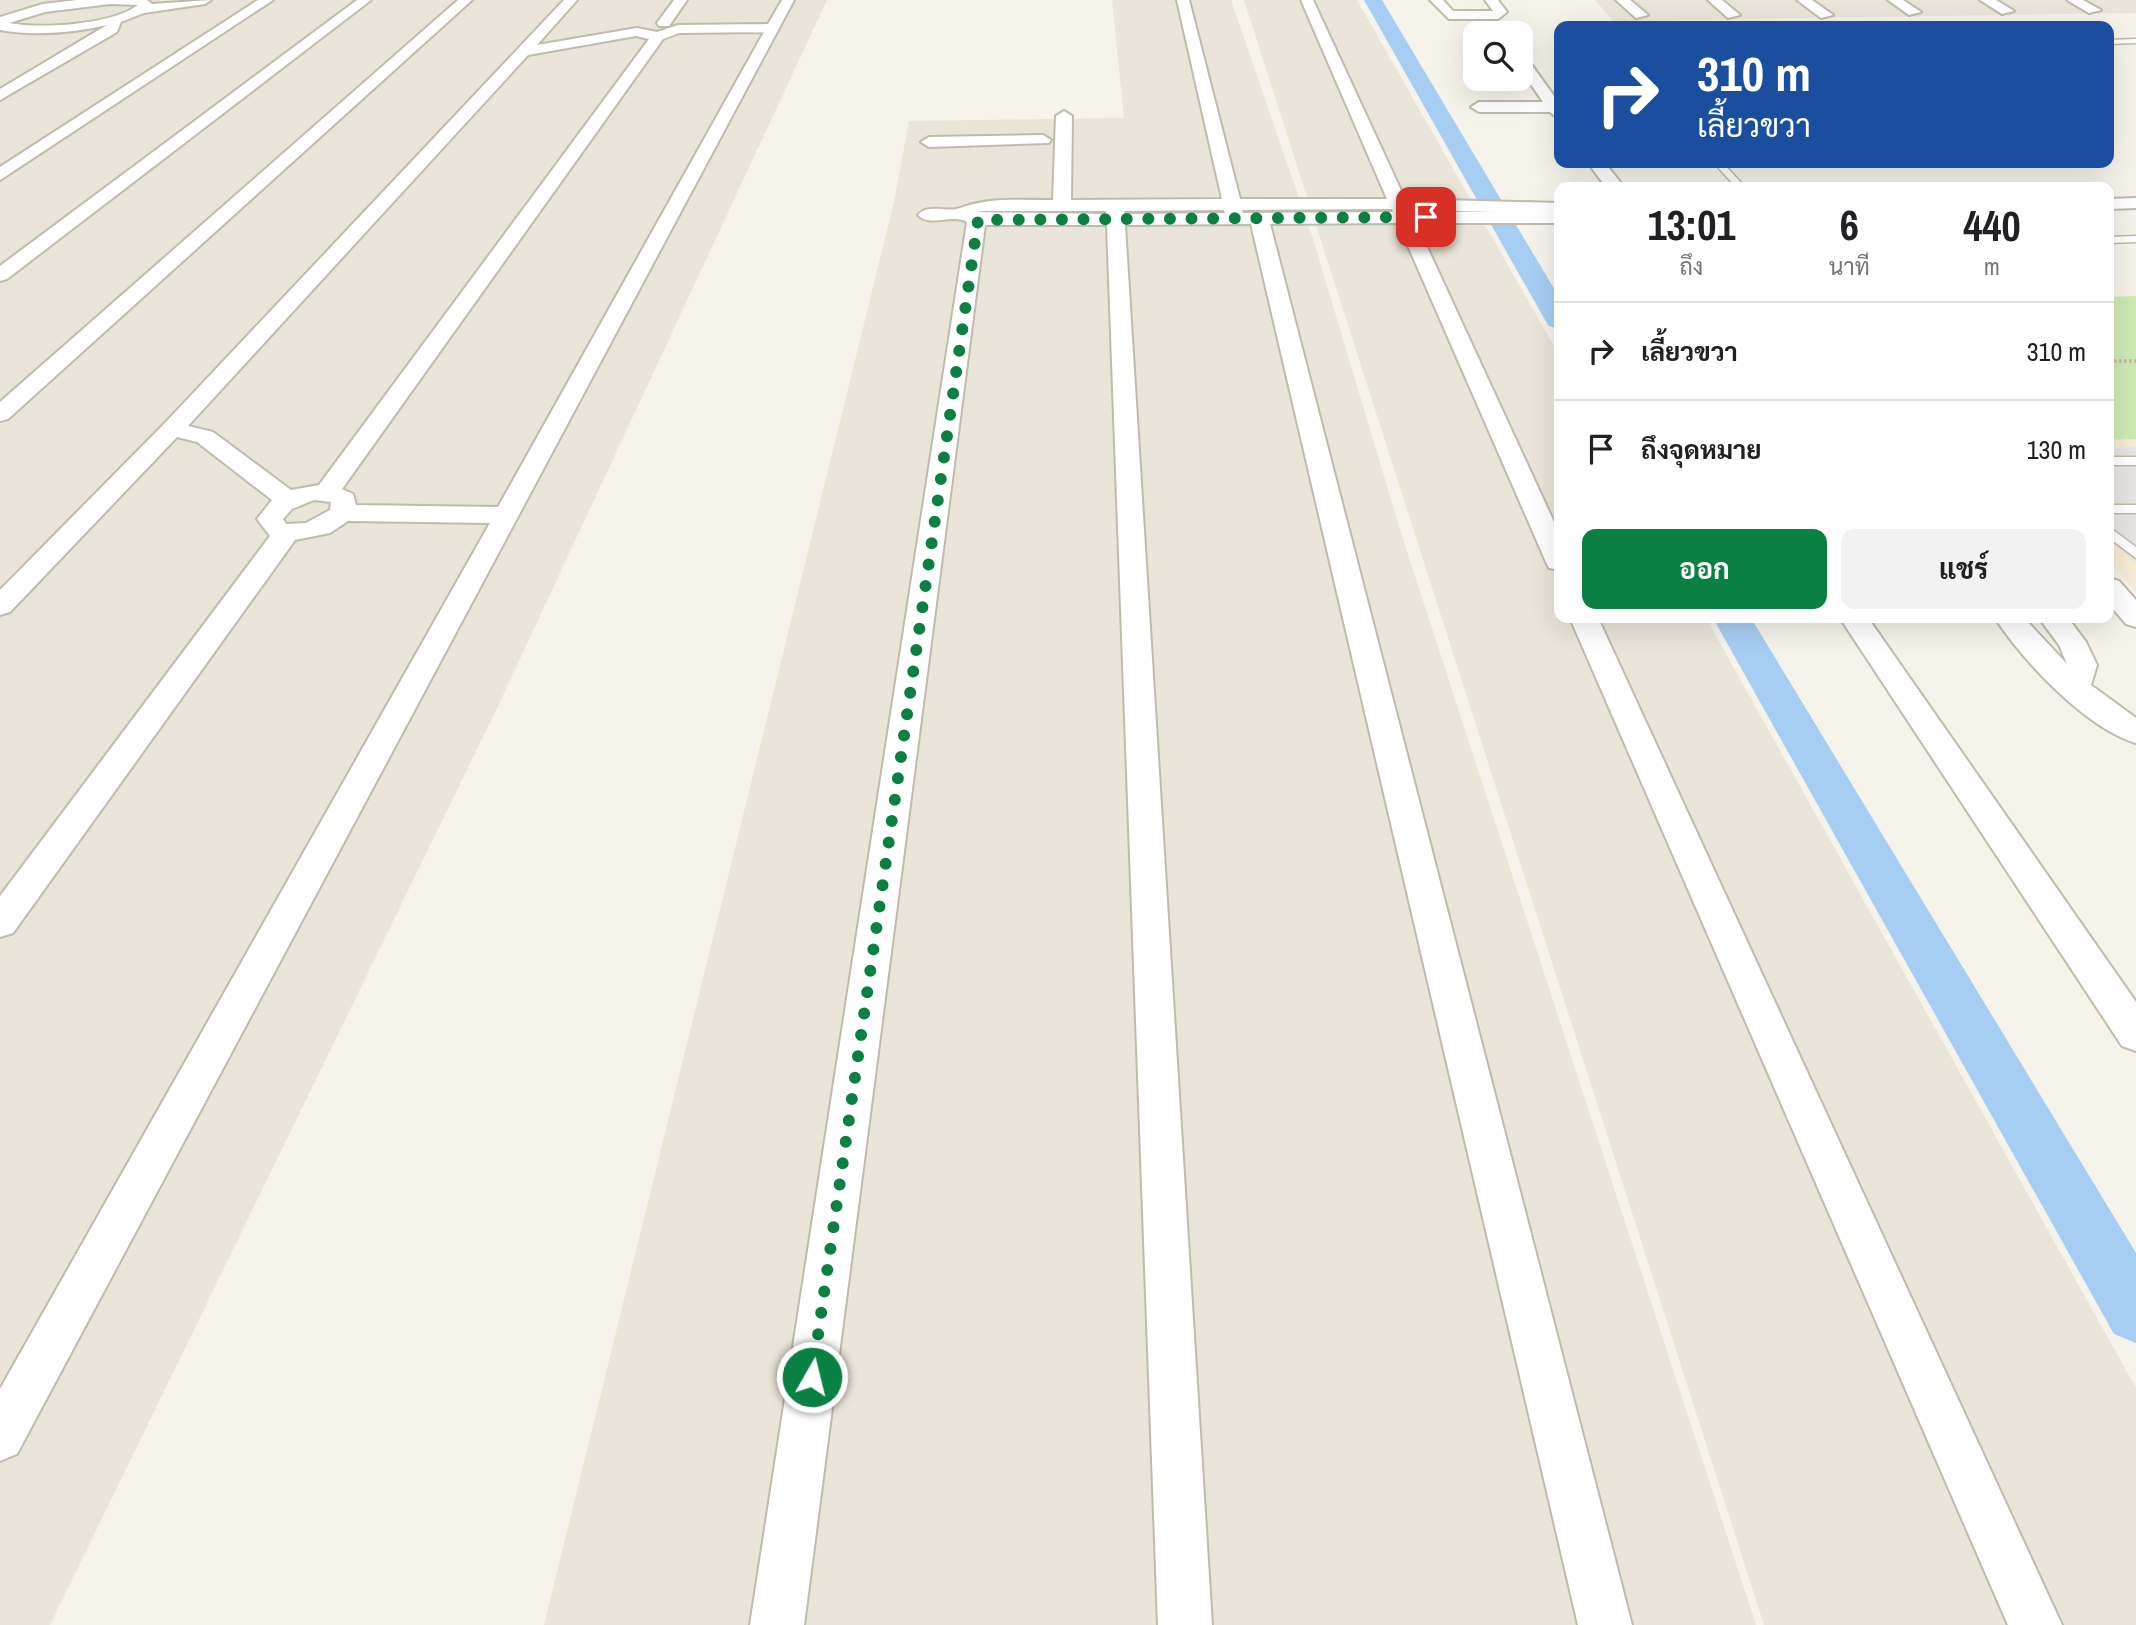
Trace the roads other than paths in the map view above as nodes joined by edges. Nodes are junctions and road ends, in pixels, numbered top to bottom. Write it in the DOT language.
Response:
graph roads {
  1 [pos="163,0"];
  2 [pos="205,0"];
  3 [pos="267,0"];
  4 [pos="365,0"];
  5 [pos="466,0"];
  6 [pos="571,0"];
  7 [pos="681,0"];
  8 [pos="788,0"];
  9 [pos="1183,0"];
  10 [pos="1307,0"];
  11 [pos="1436,0"];
  12 [pos="1491,0"];
  13 [pos="1622,0"];
  14 [pos="1714,0"];
  15 [pos="1803,0"];
  16 [pos="1894,0"];
  17 [pos="1986,0"];
  18 [pos="2073,0"];
  19 [pos="143,6"];
  20 [pos="2007,10"];
  21 [pos="2094,10"];
  22 [pos="1914,12"];
  23 [pos="1641,15"];
  24 [pos="1734,15"];
  25 [pos="1826,15"];
  26 [pos="1492,17"];
  27 [pos="115,19"];
  28 [pos="1495,21"];
  29 [pos="3,25"];
  30 [pos="771,28"];
  31 [pos="661,29"];
  32 [pos="2136,41"];
  33 [pos="2114,42"];
  34 [pos="524,51"];
  35 [pos="1533,77"];
  36 [pos="0,95"];
  37 [pos="1479,107"];
  38 [pos="1554,107"];
  39 [pos="1554,111"];
  40 [pos="1064,116"];
  41 [pos="1045,118"];
  42 [pos="1043,140"];
  43 [pos="929,142"];
  44 [pos="1041,159"];
  45 [pos="1600,168"];
  46 [pos="1723,168"];
  47 [pos="0,175"];
  48 [pos="1611,182"];
  49 [pos="1736,182"];
  50 [pos="1040,183"];
  51 [pos="2136,203"];
  52 [pos="2114,204"];
  53 [pos="1039,206"];
  54 [pos="1062,206"];
  55 [pos="1403,211"];
  56 [pos="1115,212"];
  57 [pos="1554,212"];
  58 [pos="1242,214"];
  59 [pos="927,215"];
  60 [pos="971,216"];
  61 [pos="2136,239"];
  62 [pos="2114,240"];
  63 [pos="0,275"];
  64 [pos="0,414"];
  65 [pos="172,429"];
  66 [pos="2114,461"];
  67 [pos="2136,461"];
  68 [pos="289,500"];
  69 [pos="335,503"];
  70 [pos="2114,509"];
  71 [pos="2136,509"];
  72 [pos="507,515"];
  73 [pos="287,532"];
  74 [pos="2114,535"];
  75 [pos="1554,551"];
  76 [pos="2136,554"];
  77 [pos="2114,593"];
  78 [pos="0,606"];
  79 [pos="2136,618"];
  80 [pos="1586,623"];
  81 [pos="1857,623"];
  82 [pos="2014,623"];
  83 [pos="2057,623"];
  84 [pos="2075,687"];
  85 [pos="2136,732"];
  86 [pos="0,923"];
  87 [pos="2136,1034"];
  88 [pos="0,1437"];
  89 [pos="777,1625"];
  90 [pos="1185,1625"];
  91 [pos="1605,1625"];
  92 [pos="2035,1625"];
  1 -- 19 [label="street"];
  2 -- 19 [label="street"];
  3 -- 47 [label="street"];
  4 -- 63 [label="street"];
  5 -- 64 [label="street"];
  6 -- 34 [label="street"];
  7 -- 31 [label="street"];
  8 -- 30 [label="street"];
  9 -- 58 [label="street"];
  10 -- 55 [label="street"];
  11 -- 26 [label="street"];
  12 -- 26 [label="street"];
  13 -- 23 [label="street"];
  14 -- 24 [label="street"];
  15 -- 25 [label="street"];
  16 -- 22 [label="street"];
  17 -- 20 [label="street"];
  18 -- 21 [label="street"];
  19 -- 27 [label="street"];
  19 -- 29 [label="street"];
  26 -- 28 [label="street"];
  27 -- 29 [label="street"];
  27 -- 36 [label="street"];
  30 -- 31 [label="street"];
  30 -- 72 [label="street"];
  31 -- 34 [label="street"];
  31 -- 69 [label="street"];
  32 -- 33 [label="lane"];
  34 -- 65 [label="street"];
  35 -- 38 [label="street"];
  37 -- 39 [label="street"];
  40 -- 54 [label="street"];
  41 -- 42 [label="street"];
  42 -- 43 [label="street"];
  42 -- 44 [label="street"];
  45 -- 48 [label="street"];
  46 -- 49 [label="lane"];
  50 -- 53 [label="street"];
  51 -- 52 [label="street"];
  53 -- 54 [label="street"];
  53 -- 60 [label="street"];
  54 -- 56 [label="street"];
  55 -- 57 [label="street"];
  55 -- 58 [label="street"];
  55 -- 58 [label="street"];
  55 -- 75 [label="street"];
  56 -- 58 [label="street"];
  56 -- 60 [label="street"];
  56 -- 90 [label="street"];
  58 -- 91 [label="street"];
  59 -- 60 [label="street"];
  60 -- 89 [label="street"];
  61 -- 62 [label="lane"];
  65 -- 68 [label="street"];
  65 -- 78 [label="street"];
  66 -- 67 [label="lane"];
  68 -- 69 [label="street"];
  68 -- 73 [label="street"];
  69 -- 72 [label="street"];
  69 -- 73 [label="street"];
  70 -- 71 [label="lane"];
  72 -- 88 [label="street"];
  73 -- 86 [label="street"];
  74 -- 76 [label="lane"];
  77 -- 79 [label="street"];
  80 -- 92 [label="street"];
  81 -- 87 [label="street"];
  82 -- 84 [label="street"];
  83 -- 84 [label="street"];
  84 -- 85 [label="street"];
}
